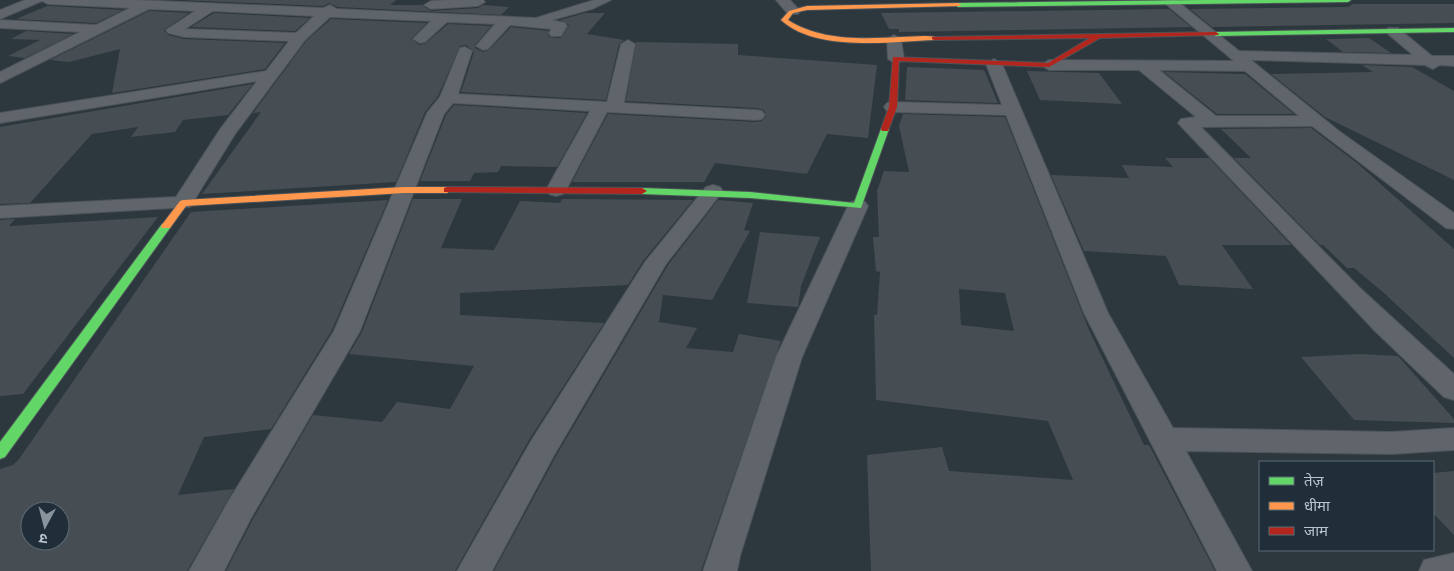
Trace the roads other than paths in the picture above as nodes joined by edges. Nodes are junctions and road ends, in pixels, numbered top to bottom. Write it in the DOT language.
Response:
graph roads {
  1 [pos="36,0"];
  2 [pos="48,0"];
  3 [pos="277,0"];
  4 [pos="604,0"];
  5 [pos="784,0"];
  6 [pos="1348,0"];
  7 [pos="92,1"];
  8 [pos="342,1"];
  9 [pos="1170,1"];
  10 [pos="1231,1"];
  11 [pos="1294,1"];
  12 [pos="152,2"];
  13 [pos="478,2"];
  14 [pos="904,3"];
  15 [pos="971,3"];
  16 [pos="406,6"];
  17 [pos="209,8"];
  18 [pos="259,10"];
  19 [pos="793,11"];
  20 [pos="3,12"];
  21 [pos="552,13"];
  22 [pos="390,16"];
  23 [pos="442,19"];
  24 [pos="328,21"];
  25 [pos="506,21"];
  26 [pos="0,24"];
  27 [pos="100,29"];
  28 [pos="372,29"];
  29 [pos="1454,30"];
  30 [pos="1393,31"];
  31 [pos="304,32"];
  32 [pos="556,33"];
  33 [pos="1213,35"];
  34 [pos="1098,36"];
  35 [pos="420,39"];
  36 [pos="894,40"];
  37 [pos="628,44"];
  38 [pos="896,58"];
  39 [pos="1240,60"];
  40 [pos="1454,61"];
  41 [pos="1429,62"];
  42 [pos="994,64"];
  43 [pos="1049,65"];
  44 [pos="1145,67"];
  45 [pos="272,76"];
  46 [pos="1454,76"];
  47 [pos="0,78"];
  48 [pos="448,98"];
  49 [pos="893,107"];
  50 [pos="607,108"];
  51 [pos="1012,110"];
  52 [pos="756,115"];
  53 [pos="0,118"];
  54 [pos="1212,121"];
  55 [pos="1316,121"];
  56 [pos="404,190"];
  57 [pos="556,190"];
  58 [pos="713,191"];
  59 [pos="1425,201"];
  60 [pos="1454,201"];
  61 [pos="183,203"];
  62 [pos="858,206"];
  63 [pos="0,212"];
  64 [pos="1454,223"];
  65 [pos="1454,390"];
  66 [pos="1162,439"];
  67 [pos="1454,439"];
  68 [pos="0,453"];
  69 [pos="1454,568"];
  70 [pos="206,571"];
  71 [pos="474,571"];
  72 [pos="720,571"];
  73 [pos="1235,571"];
  74 [pos="1436,571"];
  1 -- 20 [label="street"];
  2 -- 7 [label="street"];
  3 -- 8 [label="street"];
  3 -- 18 [label="street"];
  4 -- 21 [label="street"];
  5 -- 19 [label="street"];
  6 -- 11 [label="street"];
  7 -- 12 [label="street"];
  8 -- 16 [label="street"];
  8 -- 24 [label="street"];
  9 -- 10 [label="street"];
  9 -- 15 [label="street"];
  9 -- 33 [label="street"];
  10 -- 11 [label="street"];
  12 -- 17 [label="street"];
  12 -- 27 [label="street"];
  13 -- 16 [label="street"];
  14 -- 15 [label="street"];
  14 -- 19 [label="street"];
  16 -- 22 [label="street"];
  17 -- 18 [label="street"];
  17 -- 31 [label="street"];
  18 -- 24 [label="street"];
  19 -- 36 [label="street"];
  21 -- 25 [label="street"];
  21 -- 32 [label="street"];
  22 -- 23 [label="street"];
  22 -- 24 [label="street"];
  22 -- 28 [label="street"];
  23 -- 25 [label="street"];
  23 -- 35 [label="street"];
  24 -- 31 [label="street"];
  25 -- 48 [label="street"];
  26 -- 27 [label="street"];
  27 -- 47 [label="street"];
  29 -- 30 [label="street"];
  30 -- 33 [label="street"];
  30 -- 41 [label="street"];
  31 -- 45 [label="street"];
  33 -- 34 [label="street"];
  33 -- 39 [label="street"];
  34 -- 36 [label="street"];
  34 -- 43 [label="street"];
  36 -- 38 [label="street"];
  37 -- 50 [label="street"];
  38 -- 42 [label="street"];
  38 -- 49 [label="street"];
  39 -- 41 [label="street"];
  39 -- 44 [label="street"];
  39 -- 55 [label="street"];
  40 -- 41 [label="street"];
  41 -- 46 [label="street"];
  42 -- 43 [label="street"];
  42 -- 51 [label="street"];
  43 -- 44 [label="street"];
  44 -- 54 [label="street"];
  45 -- 53 [label="street"];
  45 -- 61 [label="street"];
  48 -- 50 [label="street"];
  48 -- 56 [label="street"];
  49 -- 51 [label="street"];
  49 -- 62 [label="street"];
  50 -- 52 [label="street"];
  50 -- 57 [label="street"];
  51 -- 66 [label="street"];
  54 -- 55 [label="street"];
  54 -- 65 [label="street"];
  55 -- 59 [label="street"];
  56 -- 57 [label="street"];
  56 -- 61 [label="street"];
  56 -- 70 [label="street"];
  57 -- 58 [label="street"];
  58 -- 62 [label="street"];
  58 -- 71 [label="street"];
  59 -- 60 [label="street"];
  59 -- 64 [label="street"];
  61 -- 63 [label="street"];
  61 -- 68 [label="street"];
  62 -- 72 [label="street"];
  66 -- 67 [label="street"];
  66 -- 73 [label="street"];
  69 -- 74 [label="street"];
}
